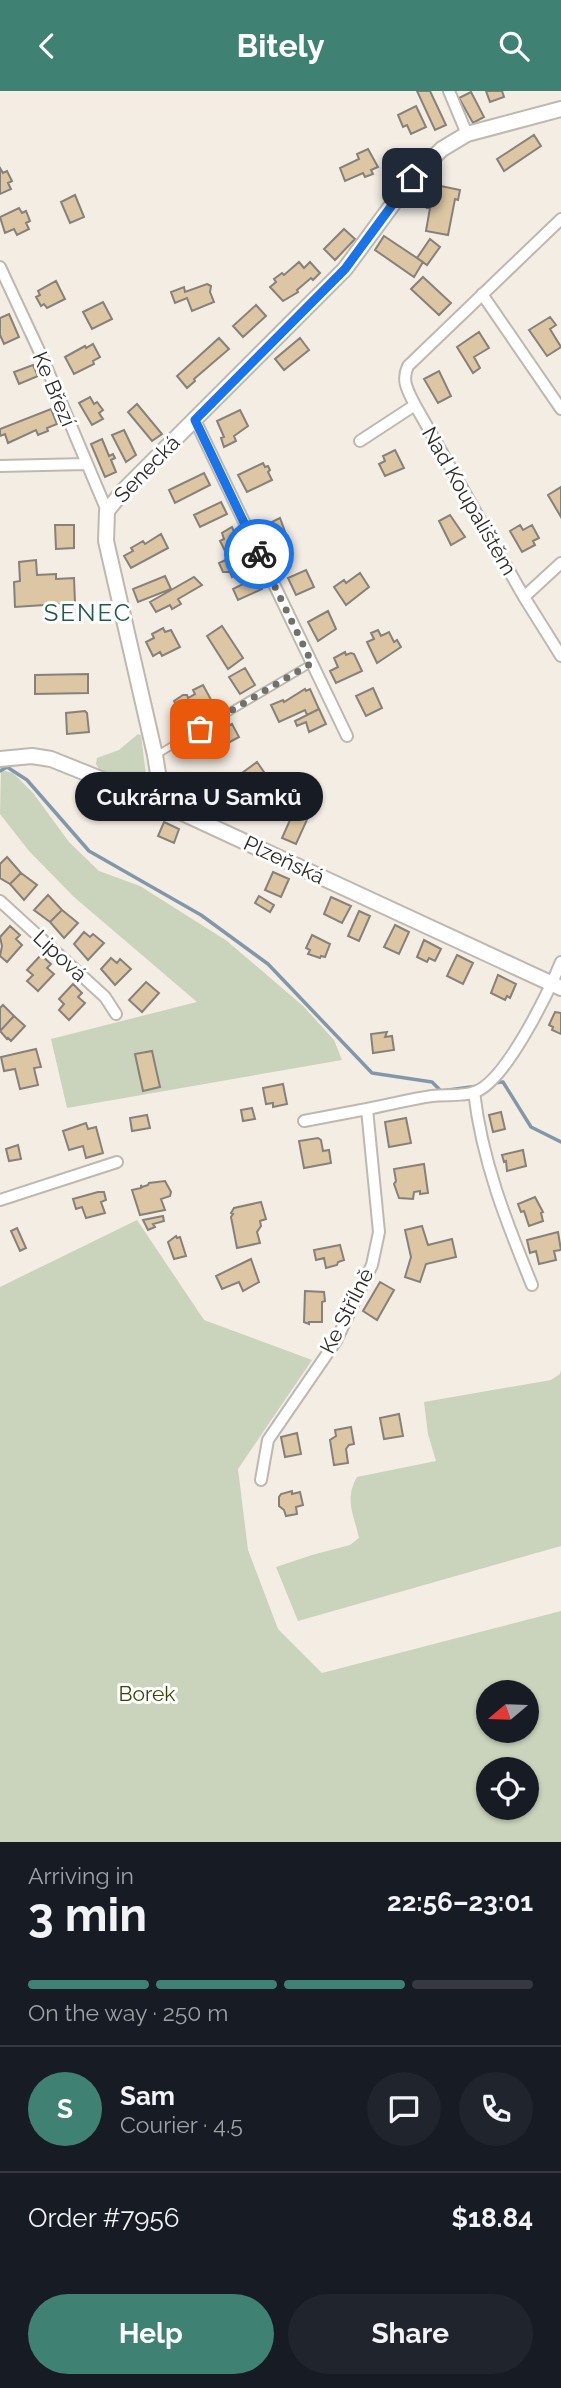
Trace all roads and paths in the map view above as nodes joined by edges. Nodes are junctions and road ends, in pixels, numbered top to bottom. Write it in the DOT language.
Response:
graph roads {
  1 [pos="449,91"];
  2 [pos="561,109"];
  3 [pos="467,134"];
  4 [pos="561,219"];
  5 [pos="0,267"];
  6 [pos="4,287"];
  7 [pos="482,294"];
  8 [pos="415,405"];
  9 [pos="561,409"];
  10 [pos="195,420"];
  11 [pos="360,440"];
  12 [pos="86,464"];
  13 [pos="0,466"];
  14 [pos="107,510"];
  15 [pos="561,563"];
  16 [pos="524,597"];
  17 [pos="561,656"];
  18 [pos="312,663"];
  19 [pos="347,736"];
  20 [pos="155,755"];
  21 [pos="0,759"];
  22 [pos="163,804"];
  23 [pos="0,901"];
  24 [pos="561,962"];
  25 [pos="556,986"];
  26 [pos="116,1014"];
  27 [pos="474,1092"];
  28 [pos="368,1109"];
  29 [pos="304,1121"];
  30 [pos="117,1162"];
  31 [pos="0,1200"];
  32 [pos="531,1285"];
  33 [pos="261,1480"];
  1 -- 3 [label="street"];
  2 -- 3 [label="street, Senecká"];
  3 -- 10 [label="street, Senecká"];
  4 -- 7 [label="street, Nad Koupalištěm"];
  5 -- 6 [label="street, Ke Březí"];
  6 -- 12 [label="street, Ke Březí"];
  7 -- 8 [label="street, Nad Koupalištěm"];
  7 -- 9 [label="street"];
  8 -- 11 [label="street, Nad Koupalištěm"];
  8 -- 16 [label="street, Nad Koupalištěm"];
  10 -- 14 [label="street, Senecká"];
  10 -- 18 [label="street"];
  12 -- 13 [label="street"];
  12 -- 14 [label="street, Ke Březí"];
  14 -- 20 [label="street"];
  15 -- 16 [label="street, Nad Koupalištěm"];
  16 -- 17 [label="street, Nad Koupalištěm"];
  18 -- 19 [label="street"];
  18 -- 20 [label="lane"];
  20 -- 22 [label="street"];
  21 -- 22 [label="street, Plzeňská"];
  22 -- 25 [label="street, Plzeňská"];
  23 -- 26 [label="street, Lipová"];
  24 -- 25 [label="street"];
  25 -- 27 [label="street"];
  27 -- 28 [label="street"];
  27 -- 32 [label="street"];
  28 -- 29 [label="street"];
  28 -- 33 [label="street, Ke Střílně"];
  30 -- 31 [label="street"];
}
